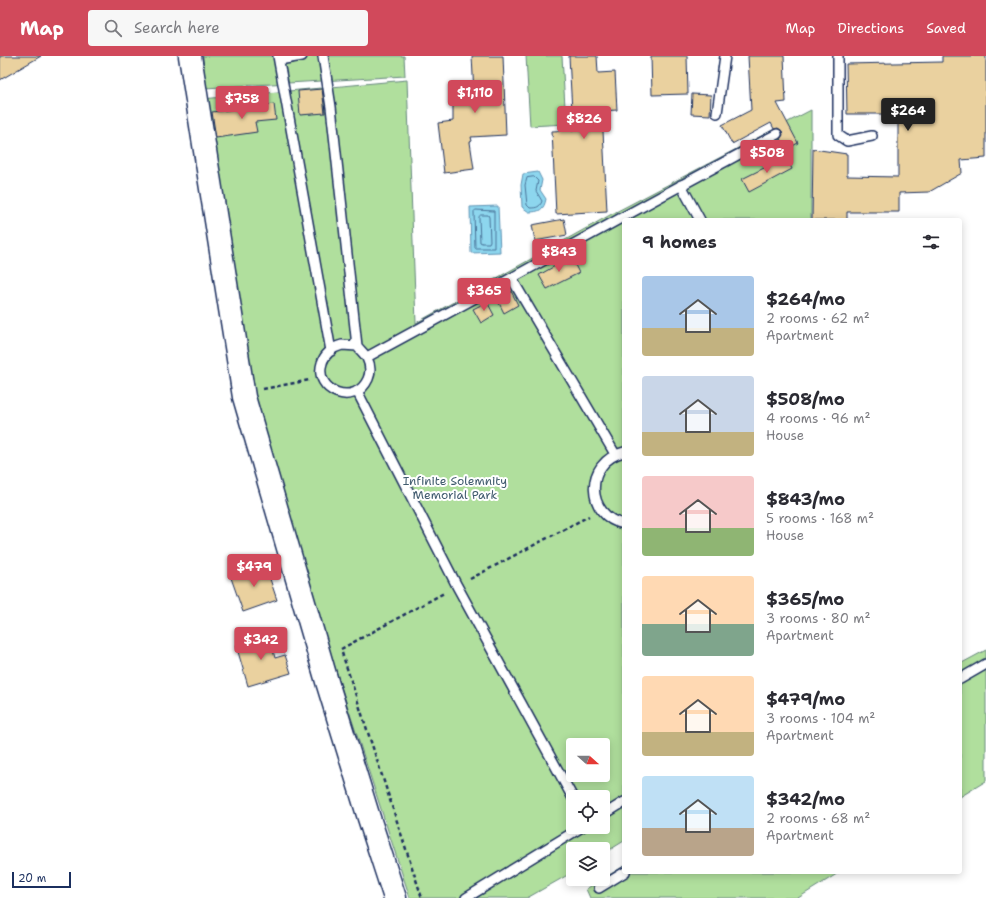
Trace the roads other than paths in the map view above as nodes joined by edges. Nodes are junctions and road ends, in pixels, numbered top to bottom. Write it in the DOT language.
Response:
graph roads {
  1 [pos="190,56"];
  2 [pos="302,56"];
  3 [pos="323,56"];
  4 [pos="725,56"];
  5 [pos="838,56"];
  6 [pos="278,58"];
  7 [pos="717,113"];
  8 [pos="777,134"];
  9 [pos="872,136"];
  10 [pos="681,185"];
  11 [pos="699,218"];
  12 [pos="512,279"];
  13 [pos="357,346"];
  14 [pos="331,351"];
  15 [pos="367,357"];
  16 [pos="357,391"];
  17 [pos="622,452"];
  18 [pos="614,454"];
  19 [pos="622,523"];
  20 [pos="986,664"];
  21 [pos="962,678"];
  22 [pos="569,790"];
  23 [pos="622,803"];
  24 [pos="610,811"];
  25 [pos="571,834"];
  26 [pos="622,874"];
  27 [pos="599,888"];
  28 [pos="395,898"];
  29 [pos="466,898"];
  1 -- 28 [label="street"];
  2 -- 6 [label="lane"];
  3 -- 13 [label="lane"];
  4 -- 7 [label="lane"];
  5 -- 9 [label="lane"];
  6 -- 14 [label="lane"];
  8 -- 10 [label="lane"];
  10 -- 11 [label="lane"];
  10 -- 12 [label="lane"];
  12 -- 15 [label="lane"];
  12 -- 18 [label="lane"];
  13 -- 14 [label="lane"];
  13 -- 15 [label="lane"];
  14 -- 16 [label="lane"];
  15 -- 16 [label="lane"];
  16 -- 22 [label="lane"];
  17 -- 18 [label="lane"];
  18 -- 19 [label="lane"];
  20 -- 21 [label="lane"];
  23 -- 24 [label="lane"];
  25 -- 29 [label="lane"];
  26 -- 27 [label="lane"];
}
